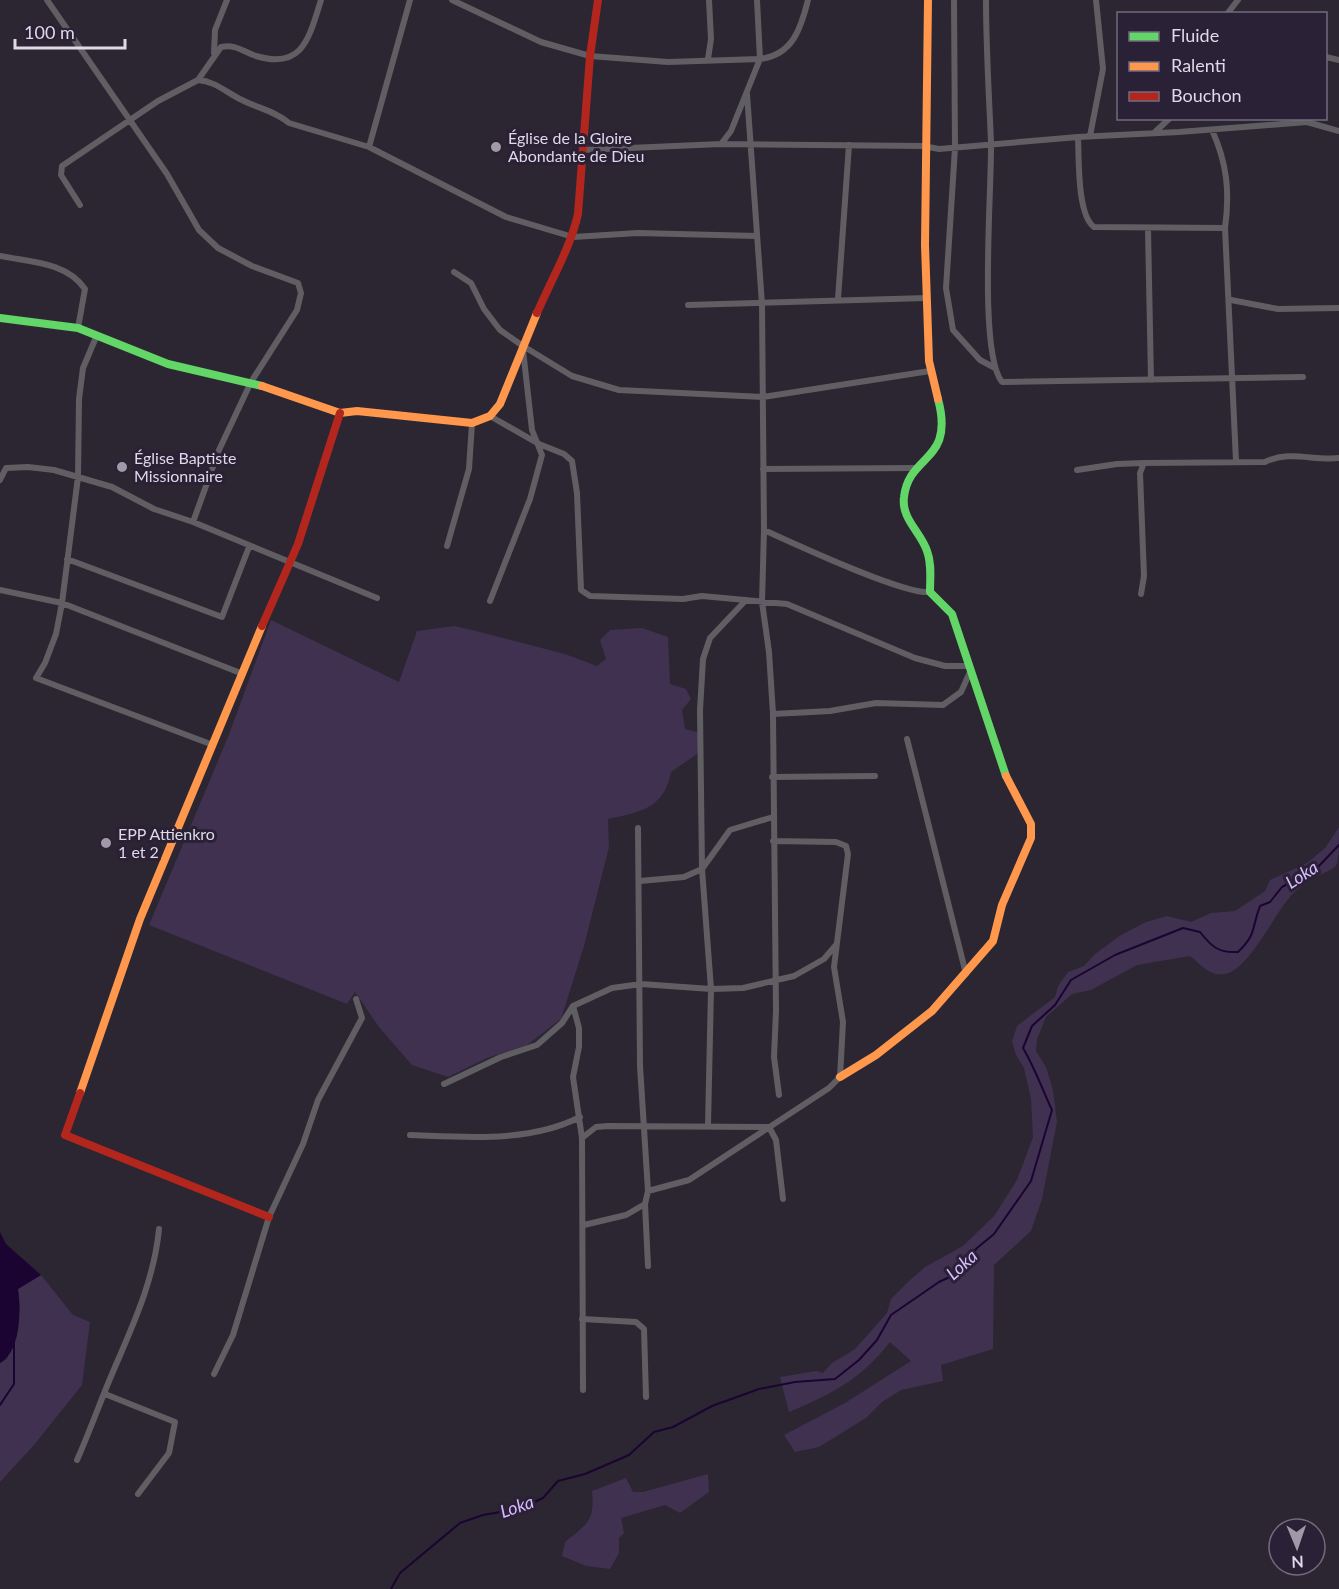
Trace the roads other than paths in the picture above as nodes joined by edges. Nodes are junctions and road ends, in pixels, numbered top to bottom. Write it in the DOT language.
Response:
graph roads {
  1 [pos="47,0"];
  2 [pos="227,0"];
  3 [pos="321,0"];
  4 [pos="410,0"];
  5 [pos="452,0"];
  6 [pos="598,0"];
  7 [pos="709,0"];
  8 [pos="757,0"];
  9 [pos="808,0"];
  10 [pos="928,0"];
  11 [pos="954,0"];
  12 [pos="986,0"];
  13 [pos="1096,0"];
  14 [pos="1238,0"];
  15 [pos="1229,12"];
  16 [pos="214,54"];
  17 [pos="590,57"];
  18 [pos="708,59"];
  19 [pos="760,59"];
  20 [pos="198,80"];
  21 [pos="747,94"];
  22 [pos="1168,120"];
  23 [pos="129,121"];
  24 [pos="1212,130"];
  25 [pos="1155,132"];
  26 [pos="1339,132"];
  27 [pos="1090,136"];
  28 [pos="1078,137"];
  29 [pos="721,144"];
  30 [pos="849,145"];
  31 [pos="991,145"];
  32 [pos="752,146"];
  33 [pos="923,146"];
  34 [pos="369,147"];
  35 [pos="955,148"];
  36 [pos="583,150"];
  37 [pos="81,205"];
  38 [pos="1225,228"];
  39 [pos="1148,229"];
  40 [pos="757,236"];
  41 [pos="573,237"];
  42 [pos="0,256"];
  43 [pos="454,272"];
  44 [pos="927,298"];
  45 [pos="838,299"];
  46 [pos="1231,300"];
  47 [pos="762,303"];
  48 [pos="688,305"];
  49 [pos="1339,308"];
  50 [pos="0,318"];
  51 [pos="78,328"];
  52 [pos="97,335"];
  53 [pos="523,346"];
  54 [pos="995,368"];
  55 [pos="930,371"];
  56 [pos="1303,377"];
  57 [pos="1233,378"];
  58 [pos="1151,381"];
  59 [pos="251,382"];
  60 [pos="763,397"];
  61 [pos="340,413"];
  62 [pos="490,416"];
  63 [pos="472,423"];
  64 [pos="539,444"];
  65 [pos="1339,458"];
  66 [pos="1236,461"];
  67 [pos="1144,463"];
  68 [pos="916,468"];
  69 [pos="3,469"];
  70 [pos="763,469"];
  71 [pos="1077,470"];
  72 [pos="78,477"];
  73 [pos="0,480"];
  74 [pos="193,522"];
  75 [pos="764,530"];
  76 [pos="447,546"];
  77 [pos="249,547"];
  78 [pos="67,559"];
  79 [pos="288,563"];
  80 [pos="0,590"];
  81 [pos="930,592"];
  82 [pos="1142,594"];
  83 [pos="377,598"];
  84 [pos="746,600"];
  85 [pos="490,601"];
  86 [pos="762,602"];
  87 [pos="62,603"];
  88 [pos="969,669"];
  89 [pos="243,675"];
  90 [pos="772,714"];
  91 [pos="907,739"];
  92 [pos="213,746"];
  93 [pos="875,776"];
  94 [pos="772,777"];
  95 [pos="773,817"];
  96 [pos="638,828"];
  97 [pos="773,841"];
  98 [pos="702,869"];
  99 [pos="640,881"];
  100 [pos="836,945"];
  101 [pos="966,975"];
  102 [pos="776,981"];
  103 [pos="641,984"];
  104 [pos="711,990"];
  105 [pos="356,999"];
  106 [pos="573,1006"];
  107 [pos="840,1077"];
  108 [pos="444,1084"];
  109 [pos="779,1095"];
  110 [pos="580,1116"];
  111 [pos="708,1126"];
  112 [pos="644,1127"];
  113 [pos="769,1127"];
  114 [pos="410,1135"];
  115 [pos="582,1138"];
  116 [pos="648,1191"];
  117 [pos="783,1199"];
  118 [pos="645,1204"];
  119 [pos="269,1217"];
  120 [pos="584,1225"];
  121 [pos="159,1229"];
  122 [pos="648,1266"];
  123 [pos="582,1319"];
  124 [pos="214,1374"];
  125 [pos="583,1390"];
  126 [pos="105,1394"];
  127 [pos="646,1397"];
  128 [pos="77,1460"];
  129 [pos="138,1494"];
  1 -- 23 [label="street"];
  2 -- 16 [label="street"];
  3 -- 16 [label="street"];
  4 -- 34 [label="street"];
  5 -- 17 [label="street"];
  6 -- 17 [label="street"];
  7 -- 18 [label="street"];
  8 -- 19 [label="street"];
  9 -- 19 [label="street"];
  10 -- 33 [label="street"];
  11 -- 35 [label="street"];
  12 -- 31 [label="street"];
  13 -- 27 [label="street"];
  14 -- 15 [label="street"];
  16 -- 20 [label="street"];
  17 -- 18 [label="street"];
  17 -- 36 [label="street"];
  18 -- 19 [label="street"];
  19 -- 21 [label="street"];
  20 -- 23 [label="street"];
  20 -- 34 [label="street"];
  21 -- 29 [label="street"];
  21 -- 32 [label="street"];
  22 -- 25 [label="street"];
  23 -- 37 [label="street"];
  23 -- 59 [label="street"];
  24 -- 25 [label="street"];
  24 -- 26 [label="street"];
  24 -- 38 [label="street"];
  25 -- 27 [label="street"];
  27 -- 28 [label="street"];
  28 -- 31 [label="street"];
  28 -- 39 [label="street"];
  29 -- 32 [label="street"];
  29 -- 36 [label="street"];
  30 -- 32 [label="street"];
  30 -- 33 [label="street"];
  30 -- 45 [label="street"];
  31 -- 35 [label="street"];
  31 -- 54 [label="street"];
  32 -- 40 [label="street"];
  33 -- 35 [label="street"];
  33 -- 44 [label="street"];
  34 -- 41 [label="street"];
  35 -- 54 [label="street"];
  36 -- 41 [label="street"];
  38 -- 39 [label="street"];
  38 -- 46 [label="street"];
  39 -- 58 [label="street"];
  40 -- 41 [label="street"];
  40 -- 47 [label="street"];
  41 -- 53 [label="street"];
  42 -- 51 [label="street"];
  43 -- 53 [label="street"];
  44 -- 45 [label="street"];
  44 -- 55 [label="street"];
  45 -- 47 [label="street"];
  46 -- 49 [label="street"];
  46 -- 57 [label="street"];
  47 -- 48 [label="street"];
  47 -- 60 [label="street"];
  50 -- 51 [label="street"];
  51 -- 52 [label="street"];
  52 -- 59 [label="street"];
  52 -- 72 [label="street"];
  53 -- 60 [label="street"];
  53 -- 62 [label="street"];
  53 -- 64 [label="street"];
  54 -- 58 [label="street"];
  55 -- 60 [label="street"];
  55 -- 68 [label="street"];
  56 -- 57 [label="street"];
  57 -- 58 [label="street"];
  57 -- 66 [label="street"];
  59 -- 61 [label="street"];
  59 -- 74 [label="street"];
  60 -- 70 [label="street"];
  61 -- 63 [label="street"];
  61 -- 79 [label="street"];
  62 -- 63 [label="street"];
  62 -- 64 [label="street"];
  63 -- 76 [label="street"];
  64 -- 84 [label="street"];
  64 -- 85 [label="street"];
  65 -- 66 [label="street"];
  66 -- 67 [label="street"];
  67 -- 71 [label="street"];
  67 -- 82 [label="street"];
  68 -- 70 [label="street"];
  68 -- 81 [label="street"];
  69 -- 72 [label="street"];
  69 -- 73 [label="street"];
  70 -- 75 [label="street"];
  72 -- 74 [label="street"];
  72 -- 78 [label="street"];
  74 -- 77 [label="street"];
  75 -- 81 [label="street"];
  75 -- 86 [label="street"];
  77 -- 78 [label="street"];
  77 -- 79 [label="street"];
  78 -- 87 [label="street"];
  79 -- 83 [label="street"];
  79 -- 89 [label="street"];
  80 -- 87 [label="street"];
  81 -- 88 [label="street"];
  84 -- 86 [label="street"];
  84 -- 98 [label="street"];
  86 -- 88 [label="street"];
  86 -- 90 [label="street"];
  87 -- 89 [label="street"];
  87 -- 92 [label="street"];
  88 -- 90 [label="street"];
  88 -- 101 [label="street"];
  89 -- 92 [label="street"];
  90 -- 94 [label="street"];
  91 -- 101 [label="street"];
  92 -- 119 [label="street"];
  93 -- 94 [label="street"];
  94 -- 95 [label="street"];
  95 -- 97 [label="street"];
  95 -- 98 [label="street"];
  96 -- 99 [label="street"];
  97 -- 100 [label="street"];
  97 -- 102 [label="street"];
  98 -- 99 [label="street"];
  98 -- 104 [label="street"];
  99 -- 103 [label="street"];
  100 -- 102 [label="street"];
  100 -- 107 [label="street"];
  101 -- 107 [label="street"];
  102 -- 104 [label="street"];
  102 -- 109 [label="street"];
  103 -- 104 [label="street"];
  103 -- 106 [label="street"];
  103 -- 112 [label="street"];
  104 -- 111 [label="street"];
  105 -- 119 [label="street"];
  106 -- 108 [label="street"];
  106 -- 110 [label="street"];
  107 -- 113 [label="street"];
  110 -- 114 [label="street"];
  110 -- 115 [label="street"];
  111 -- 112 [label="street"];
  111 -- 113 [label="street"];
  112 -- 115 [label="street"];
  112 -- 116 [label="street"];
  113 -- 116 [label="street"];
  113 -- 117 [label="street"];
  115 -- 120 [label="street"];
  116 -- 118 [label="street"];
  118 -- 120 [label="street"];
  118 -- 122 [label="street"];
  119 -- 124 [label="street"];
  120 -- 123 [label="street"];
  121 -- 126 [label="street"];
  123 -- 125 [label="street"];
  123 -- 127 [label="street"];
  126 -- 128 [label="street"];
  126 -- 129 [label="street"];
}
